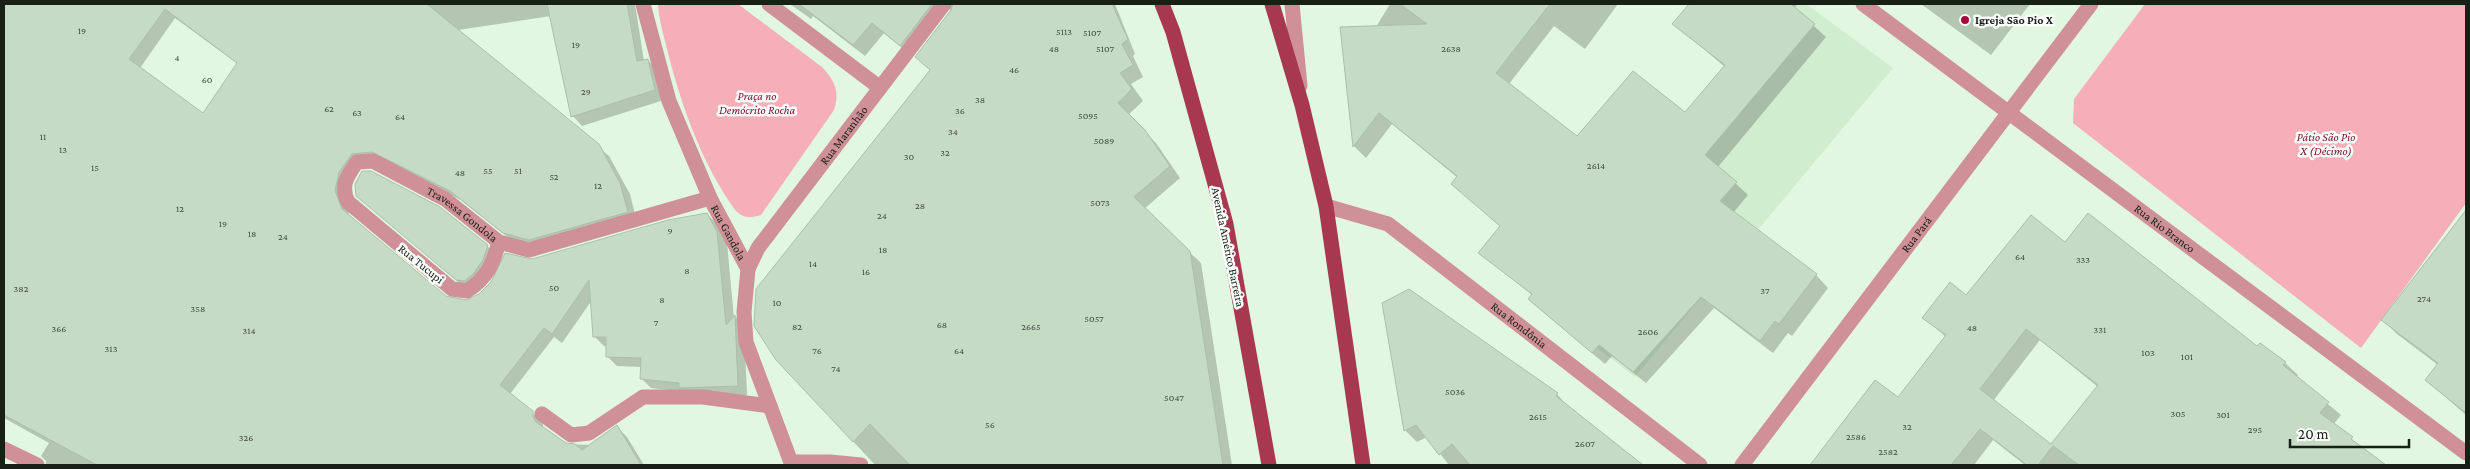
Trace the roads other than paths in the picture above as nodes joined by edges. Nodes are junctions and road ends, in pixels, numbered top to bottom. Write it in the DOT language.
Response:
graph roads {
  1 [pos="643,4"];
  2 [pos="769,4"];
  3 [pos="944,4"];
  4 [pos="1162,4"];
  5 [pos="1272,4"];
  6 [pos="1292,4"];
  7 [pos="1863,4"];
  8 [pos="2091,4"];
  9 [pos="878,87"];
  10 [pos="1302,105"];
  11 [pos="2008,112"];
  12 [pos="344,182"];
  13 [pos="710,198"];
  14 [pos="1326,206"];
  15 [pos="500,242"];
  16 [pos="748,269"];
  17 [pos="770,406"];
  18 [pos="542,414"];
  19 [pos="4,449"];
  20 [pos="2466,453"];
  21 [pos="792,464"];
  22 [pos="37,465"];
  23 [pos="861,465"];
  24 [pos="1269,465"];
  25 [pos="1363,465"];
  26 [pos="1700,465"];
  27 [pos="1742,465"];
  1 -- 13 [label="street, Rua Gandola"];
  2 -- 9 [label="street"];
  3 -- 9 [label="street, Rua Maranhão"];
  4 -- 24 [label="main road, Avenida Américo Barreira"];
  5 -- 10 [label="main road"];
  6 -- 10 [label="street"];
  7 -- 11 [label="street, Rua Rio Branco"];
  8 -- 11 [label="street, Rua Pará"];
  9 -- 16 [label="street, Rua Maranhão"];
  10 -- 14 [label="main road"];
  11 -- 20 [label="street, Rua Rio Branco"];
  11 -- 27 [label="street, Rua Pará"];
  12 -- 15 [label="street, Travessa Gondola"];
  12 -- 15 [label="street, Rua Tucupi"];
  13 -- 15 [label="street, Travessa Gondola"];
  13 -- 16 [label="street, Rua Gandola"];
  14 -- 25 [label="main road"];
  14 -- 26 [label="street, Rua Rondônia"];
  16 -- 17 [label="street, Rua Gandola"];
  17 -- 18 [label="street"];
  17 -- 21 [label="street, Rua Gandola"];
  19 -- 22 [label="street"];
  21 -- 23 [label="street"];
}
